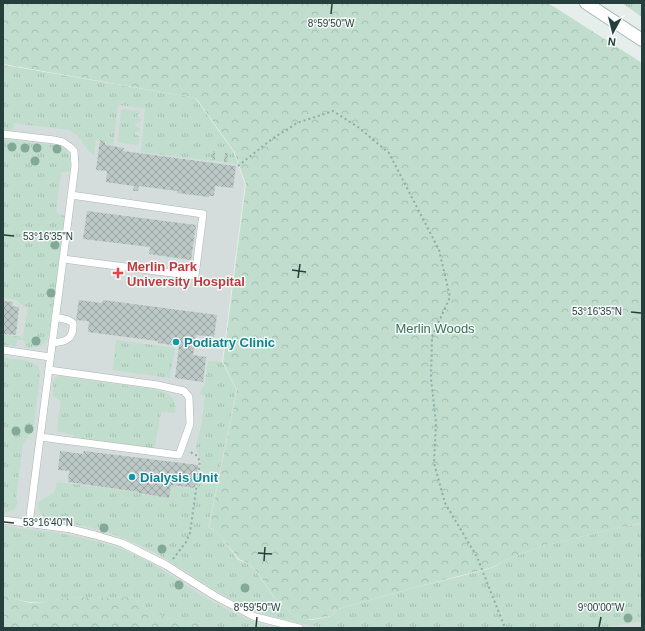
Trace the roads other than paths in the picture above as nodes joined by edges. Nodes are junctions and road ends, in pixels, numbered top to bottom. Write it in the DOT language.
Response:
graph roads {
  1 [pos="586,3"];
  2 [pos="642,40"];
  3 [pos="3,134"];
  4 [pos="71,195"];
  5 [pos="63,259"];
  6 [pos="55,317"];
  7 [pos="52,343"];
  8 [pos="3,350"];
  9 [pos="50,357"];
  10 [pos="49,370"];
  11 [pos="40,437"];
  12 [pos="3,520"];
  13 [pos="29,524"];
  14 [pos="298,628"];
  1 -- 2 [label="main road"];
  3 -- 4 [label="lane"];
  4 -- 5 [label="lane"];
  4 -- 5 [label="lane"];
  5 -- 6 [label="lane"];
  6 -- 7 [label="lane"];
  6 -- 7 [label="lane"];
  7 -- 9 [label="lane"];
  8 -- 9 [label="lane"];
  9 -- 10 [label="lane"];
  10 -- 11 [label="lane"];
  10 -- 11 [label="lane"];
  11 -- 13 [label="lane"];
  12 -- 13 [label="lane"];
  13 -- 14 [label="lane"];
}
